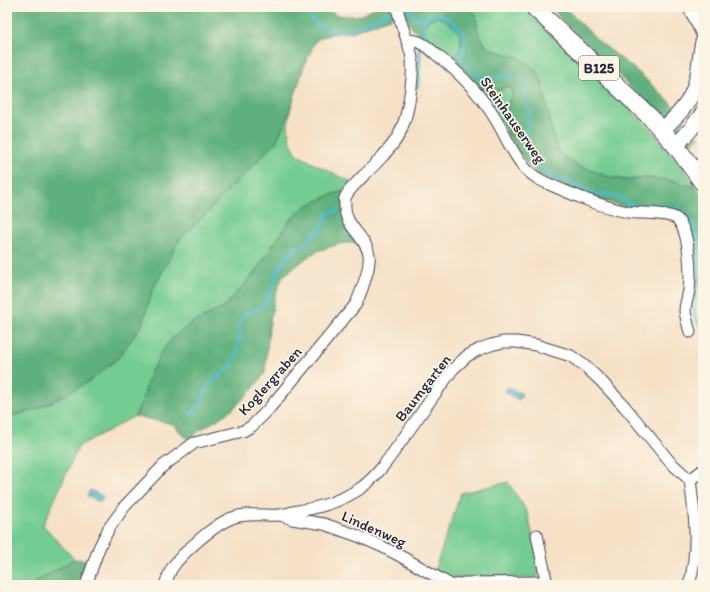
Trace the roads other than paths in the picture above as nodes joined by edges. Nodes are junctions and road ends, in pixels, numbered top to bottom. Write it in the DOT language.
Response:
graph roads {
  1 [pos="534,7"];
  2 [pos="690,7"];
  3 [pos="397,10"];
  4 [pos="703,32"];
  5 [pos="416,42"];
  6 [pos="703,42"];
  7 [pos="703,113"];
  8 [pos="662,130"];
  9 [pos="676,146"];
  10 [pos="703,183"];
  11 [pos="690,332"];
  12 [pos="703,470"];
  13 [pos="690,480"];
  14 [pos="280,515"];
  15 [pos="537,535"];
  16 [pos="547,584"];
  17 [pos="86,585"];
  18 [pos="165,585"];
  19 [pos="451,585"];
  20 [pos="456,585"];
  21 [pos="689,585"];
  1 -- 8 [label="main road, B125"];
  2 -- 4 [label="street"];
  3 -- 5 [label="street"];
  5 -- 11 [label="street, Steinhauserweg"];
  5 -- 17 [label="street, Koglergraben"];
  6 -- 8 [label="street"];
  7 -- 9 [label="street"];
  8 -- 9 [label="main road, B125"];
  9 -- 10 [label="main road, B125"];
  12 -- 13 [label="street"];
  13 -- 14 [label="street, Baumgarten"];
  13 -- 21 [label="street"];
  14 -- 18 [label="street, Baumgarten"];
  14 -- 19 [label="street, Lindenweg"];
  15 -- 16 [label="street"];
  16 -- 20 [label="street"];
}
